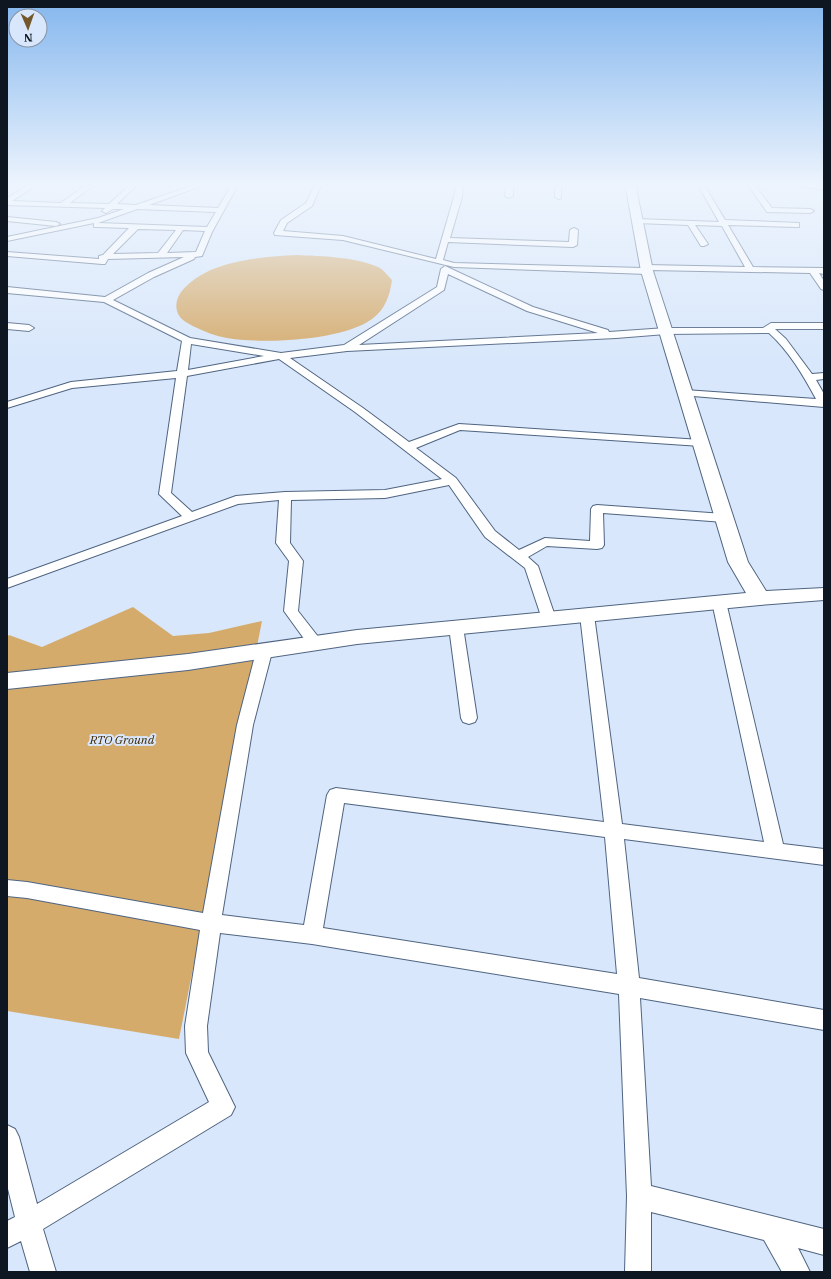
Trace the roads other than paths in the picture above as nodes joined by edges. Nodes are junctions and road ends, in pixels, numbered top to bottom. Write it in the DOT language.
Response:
graph roads {
  1 [pos="121,243"];
  2 [pos="170,243"];
  3 [pos="204,243"];
  4 [pos="361,243"];
  5 [pos="444,243"];
  6 [pos="477,243"];
  7 [pos="575,243"];
  8 [pos="642,243"];
  9 [pos="735,243"];
  10 [pos="575,251"];
  11 [pos="7,254"];
  12 [pos="199,254"];
  13 [pos="161,255"];
  14 [pos="106,257"];
  15 [pos="454,265"];
  16 [pos="582,269"];
  17 [pos="647,269"];
  18 [pos="752,270"];
  19 [pos="813,271"];
  20 [pos="824,271"];
  21 [pos="824,287"];
  22 [pos="7,290"];
  23 [pos="106,300"];
  24 [pos="7,326"];
  25 [pos="824,326"];
  26 [pos="29,328"];
  27 [pos="769,328"];
  28 [pos="666,330"];
  29 [pos="616,335"];
  30 [pos="187,340"];
  31 [pos="347,348"];
  32 [pos="281,356"];
  33 [pos="182,374"];
  34 [pos="809,376"];
  35 [pos="824,376"];
  36 [pos="685,393"];
  37 [pos="824,404"];
  38 [pos="7,406"];
  39 [pos="701,442"];
  40 [pos="407,447"];
  41 [pos="452,481"];
  42 [pos="285,496"];
  43 [pos="191,517"];
  44 [pos="724,518"];
  45 [pos="519,556"];
  46 [pos="7,584"];
  47 [pos="824,594"];
  48 [pos="760,598"];
  49 [pos="719,602"];
  50 [pos="587,615"];
  51 [pos="549,618"];
  52 [pos="456,627"];
  53 [pos="315,643"];
  54 [pos="264,652"];
  55 [pos="7,681"];
  56 [pos="469,718"];
  57 [pos="614,831"];
  58 [pos="775,850"];
  59 [pos="824,857"];
  60 [pos="7,888"];
  61 [pos="211,924"];
  62 [pos="312,935"];
  63 [pos="629,986"];
  64 [pos="824,1020"];
  65 [pos="7,1137"];
  66 [pos="639,1196"];
  67 [pos="29,1223"];
  68 [pos="772,1229"];
  69 [pos="7,1235"];
  70 [pos="824,1242"];
  71 [pos="42,1272"];
  72 [pos="638,1272"];
  73 [pos="797,1272"];
  1 -- 14 [label="street"];
  2 -- 13 [label="street"];
  3 -- 12 [label="street"];
  4 -- 15 [label="street"];
  5 -- 15 [label="street"];
  6 -- 10 [label="street"];
  7 -- 10 [label="street"];
  8 -- 17 [label="street"];
  9 -- 18 [label="street"];
  10 -- 16 [label="street"];
  11 -- 14 [label="street"];
  12 -- 13 [label="street"];
  12 -- 23 [label="street"];
  13 -- 14 [label="street"];
  15 -- 16 [label="street"];
  16 -- 17 [label="street"];
  17 -- 18 [label="street"];
  17 -- 28 [label="street"];
  18 -- 19 [label="street"];
  19 -- 20 [label="street"];
  19 -- 21 [label="street"];
  22 -- 23 [label="street"];
  23 -- 30 [label="street"];
  24 -- 26 [label="street"];
  25 -- 27 [label="street"];
  27 -- 28 [label="street"];
  27 -- 34 [label="street"];
  28 -- 29 [label="street"];
  28 -- 36 [label="street"];
  29 -- 31 [label="street"];
  29 -- 31 [label="street"];
  30 -- 32 [label="street"];
  30 -- 33 [label="street"];
  31 -- 32 [label="street"];
  32 -- 33 [label="street"];
  32 -- 40 [label="street"];
  33 -- 38 [label="street"];
  33 -- 43 [label="street"];
  34 -- 35 [label="street"];
  34 -- 37 [label="street"];
  36 -- 37 [label="street"];
  36 -- 39 [label="street"];
  39 -- 40 [label="street"];
  39 -- 44 [label="street"];
  40 -- 41 [label="street"];
  41 -- 42 [label="street"];
  41 -- 45 [label="street"];
  42 -- 43 [label="street"];
  42 -- 53 [label="street"];
  43 -- 46 [label="street"];
  44 -- 45 [label="street"];
  44 -- 48 [label="street"];
  45 -- 51 [label="street"];
  47 -- 48 [label="street"];
  48 -- 49 [label="street"];
  49 -- 50 [label="street"];
  49 -- 58 [label="street"];
  50 -- 51 [label="street"];
  50 -- 57 [label="street"];
  51 -- 52 [label="street"];
  52 -- 53 [label="street"];
  52 -- 56 [label="street"];
  53 -- 54 [label="street"];
  54 -- 55 [label="street"];
  54 -- 61 [label="street"];
  57 -- 58 [label="street"];
  57 -- 62 [label="street"];
  57 -- 63 [label="street"];
  58 -- 59 [label="street"];
  60 -- 61 [label="street"];
  61 -- 62 [label="street"];
  61 -- 67 [label="street"];
  62 -- 63 [label="street"];
  63 -- 64 [label="street"];
  63 -- 66 [label="street"];
  65 -- 67 [label="street"];
  66 -- 68 [label="street"];
  66 -- 72 [label="street"];
  67 -- 69 [label="street"];
  67 -- 71 [label="street"];
  68 -- 70 [label="street"];
  68 -- 73 [label="street"];
}
